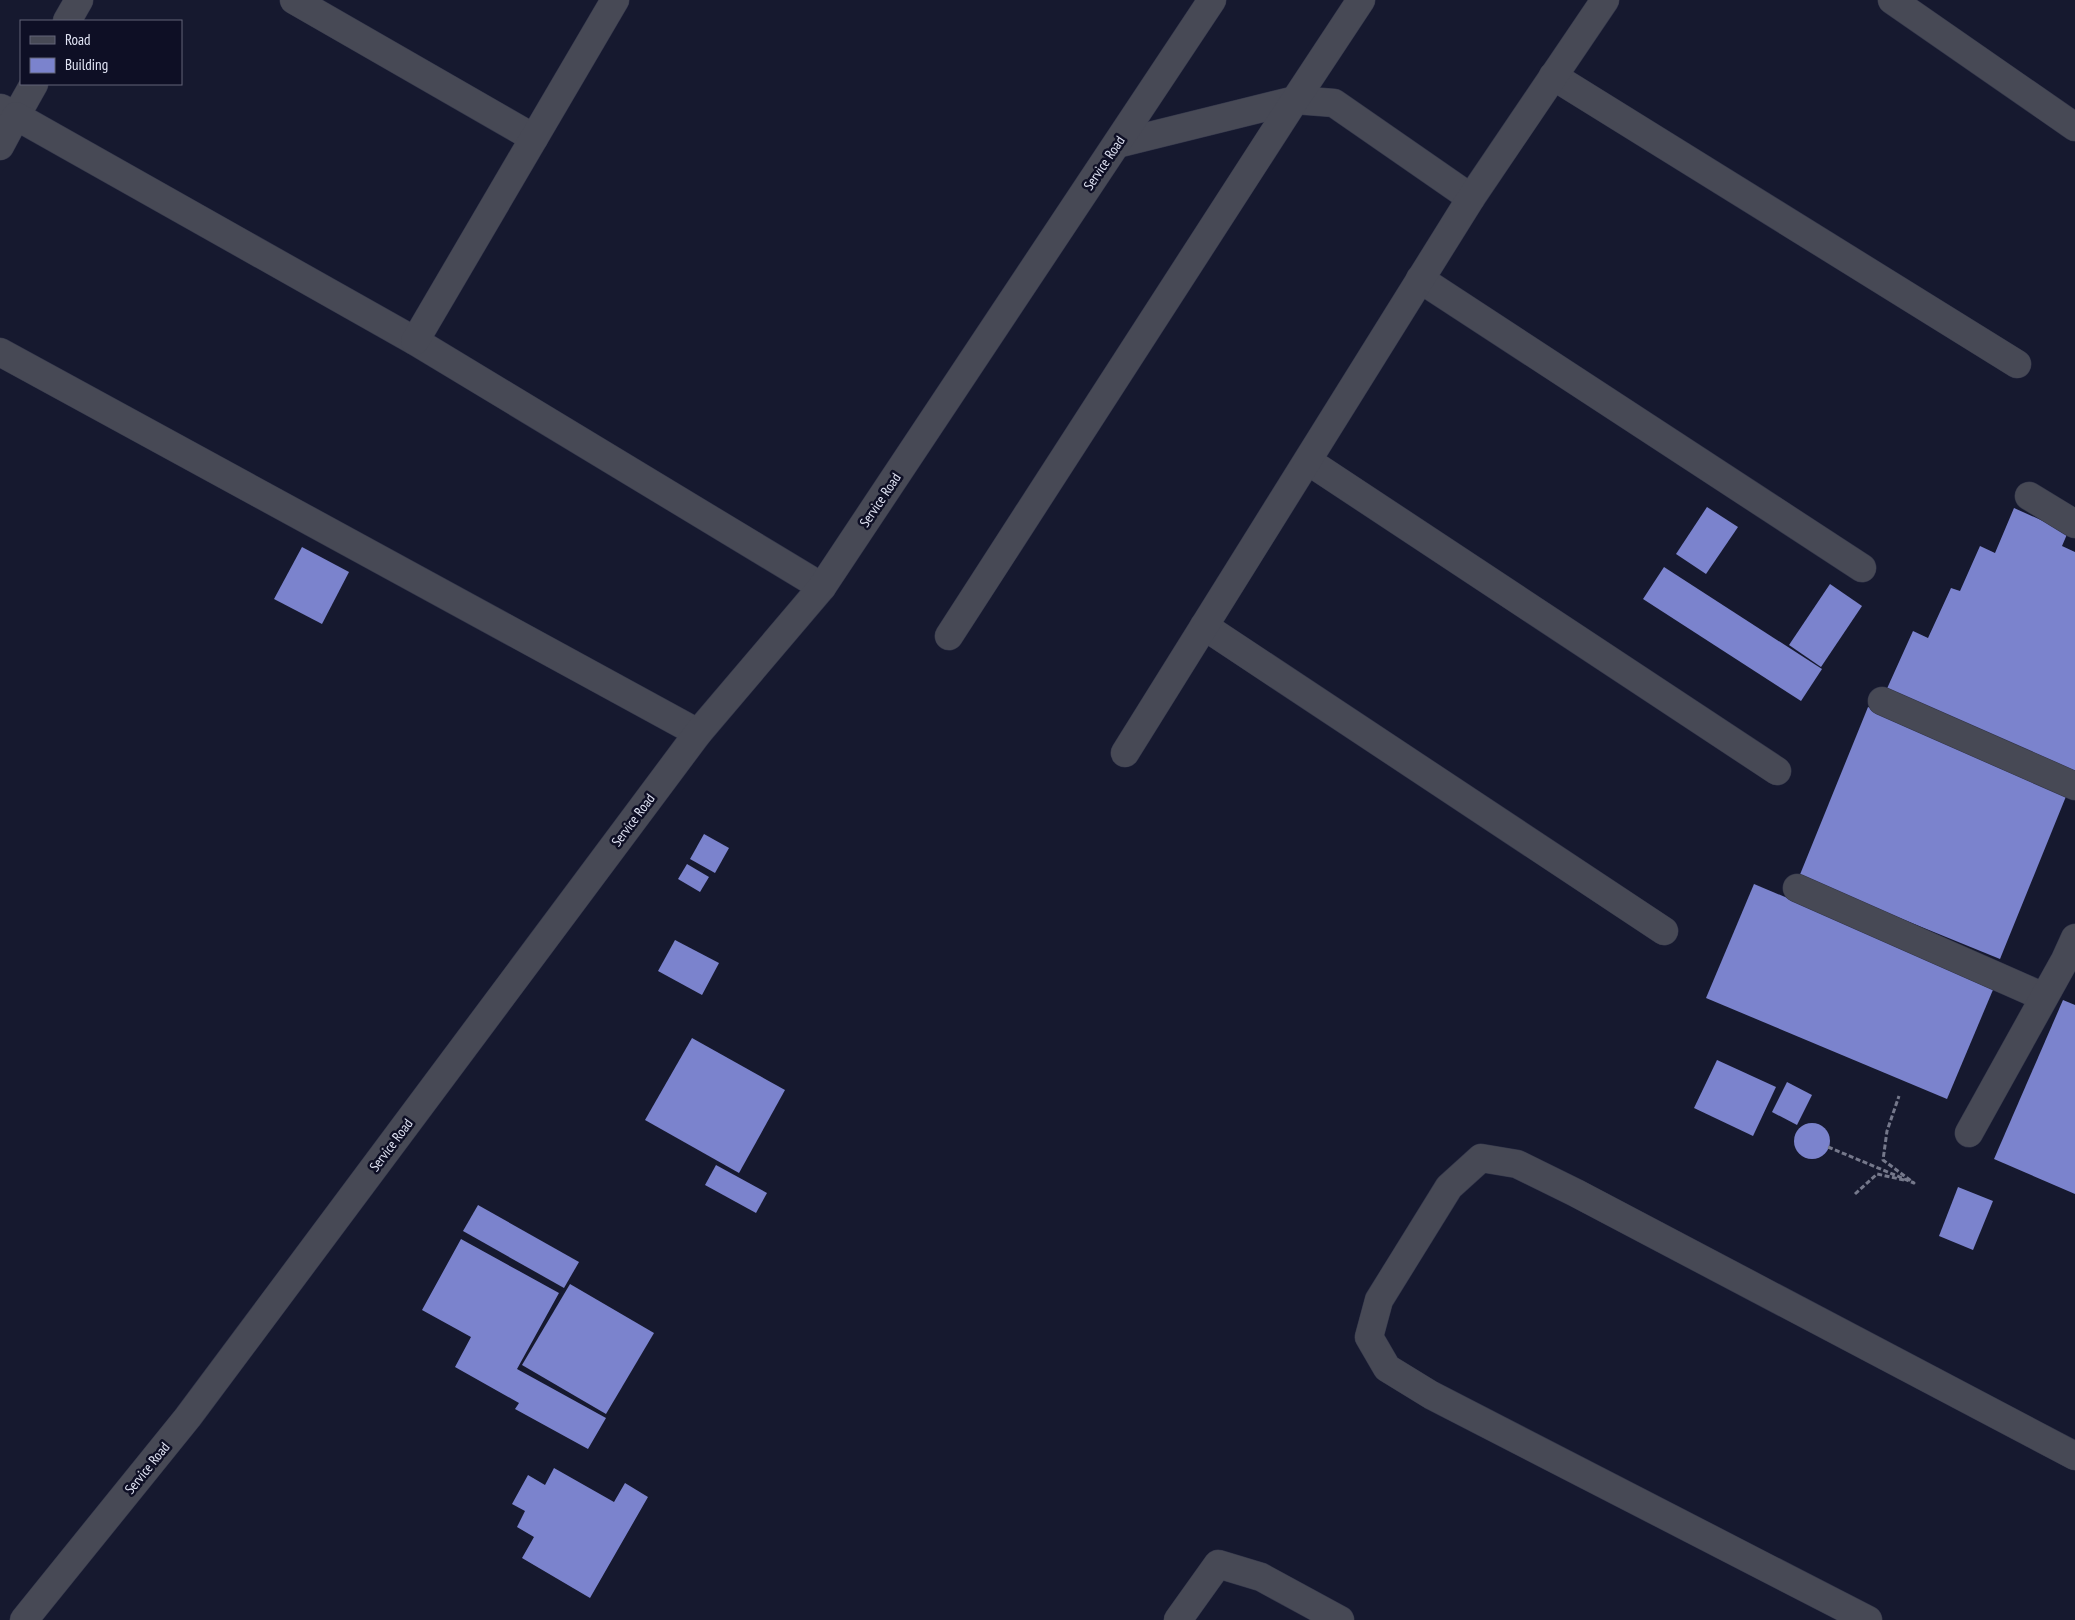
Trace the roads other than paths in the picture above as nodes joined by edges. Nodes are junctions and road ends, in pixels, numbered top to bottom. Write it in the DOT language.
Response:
graph roads {
  1 [pos="79,0"];
  2 [pos="294,0"];
  3 [pos="615,0"];
  4 [pos="1212,0"];
  5 [pos="1361,0"];
  6 [pos="1605,0"];
  7 [pos="1892,0"];
  8 [pos="68,20"];
  9 [pos="1553,76"];
  10 [pos="33,85"];
  11 [pos="1294,100"];
  12 [pos="8,111"];
  13 [pos="2075,127"];
  14 [pos="534,138"];
  15 [pos="1117,144"];
  16 [pos="0,146"];
  17 [pos="1471,198"];
  18 [pos="1420,279"];
  19 [pos="415,341"];
  20 [pos="0,352"];
  21 [pos="2017,364"];
  22 [pos="1308,460"];
  23 [pos="2029,496"];
  24 [pos="2075,524"];
  25 [pos="1862,568"];
  26 [pos="822,588"];
  27 [pos="1204,626"];
  28 [pos="948,636"];
  29 [pos="1882,701"];
  30 [pos="698,734"];
  31 [pos="1125,753"];
  32 [pos="1777,771"];
  33 [pos="2075,786"];
  34 [pos="1797,888"];
  35 [pos="1664,931"];
  36 [pos="2072,954"];
  37 [pos="2044,996"];
  38 [pos="1968,1133"];
  39 [pos="2075,1456"];
  40 [pos="24,1620"];
  41 [pos="1178,1620"];
  42 [pos="1340,1620"];
  43 [pos="1868,1620"];
  1 -- 8 [label="street"];
  2 -- 14 [label="street"];
  3 -- 14 [label="street"];
  4 -- 15 [label="street, Service Road"];
  5 -- 11 [label="street"];
  6 -- 9 [label="street"];
  7 -- 13 [label="street"];
  9 -- 17 [label="street"];
  9 -- 21 [label="street"];
  10 -- 12 [label="street"];
  11 -- 15 [label="street"];
  11 -- 17 [label="street"];
  11 -- 28 [label="street"];
  12 -- 16 [label="street"];
  12 -- 19 [label="street"];
  14 -- 19 [label="street"];
  15 -- 26 [label="street, Service Road"];
  17 -- 18 [label="street"];
  18 -- 22 [label="street"];
  18 -- 25 [label="street"];
  19 -- 26 [label="street"];
  20 -- 30 [label="street"];
  22 -- 27 [label="street"];
  22 -- 32 [label="street"];
  23 -- 24 [label="street"];
  26 -- 30 [label="street, Service Road"];
  27 -- 31 [label="street"];
  27 -- 35 [label="street"];
  29 -- 33 [label="street"];
  30 -- 40 [label="street, Service Road"];
  34 -- 37 [label="street"];
  36 -- 37 [label="street"];
  37 -- 38 [label="street"];
  39 -- 43 [label="street"];
  41 -- 42 [label="street"];
}
